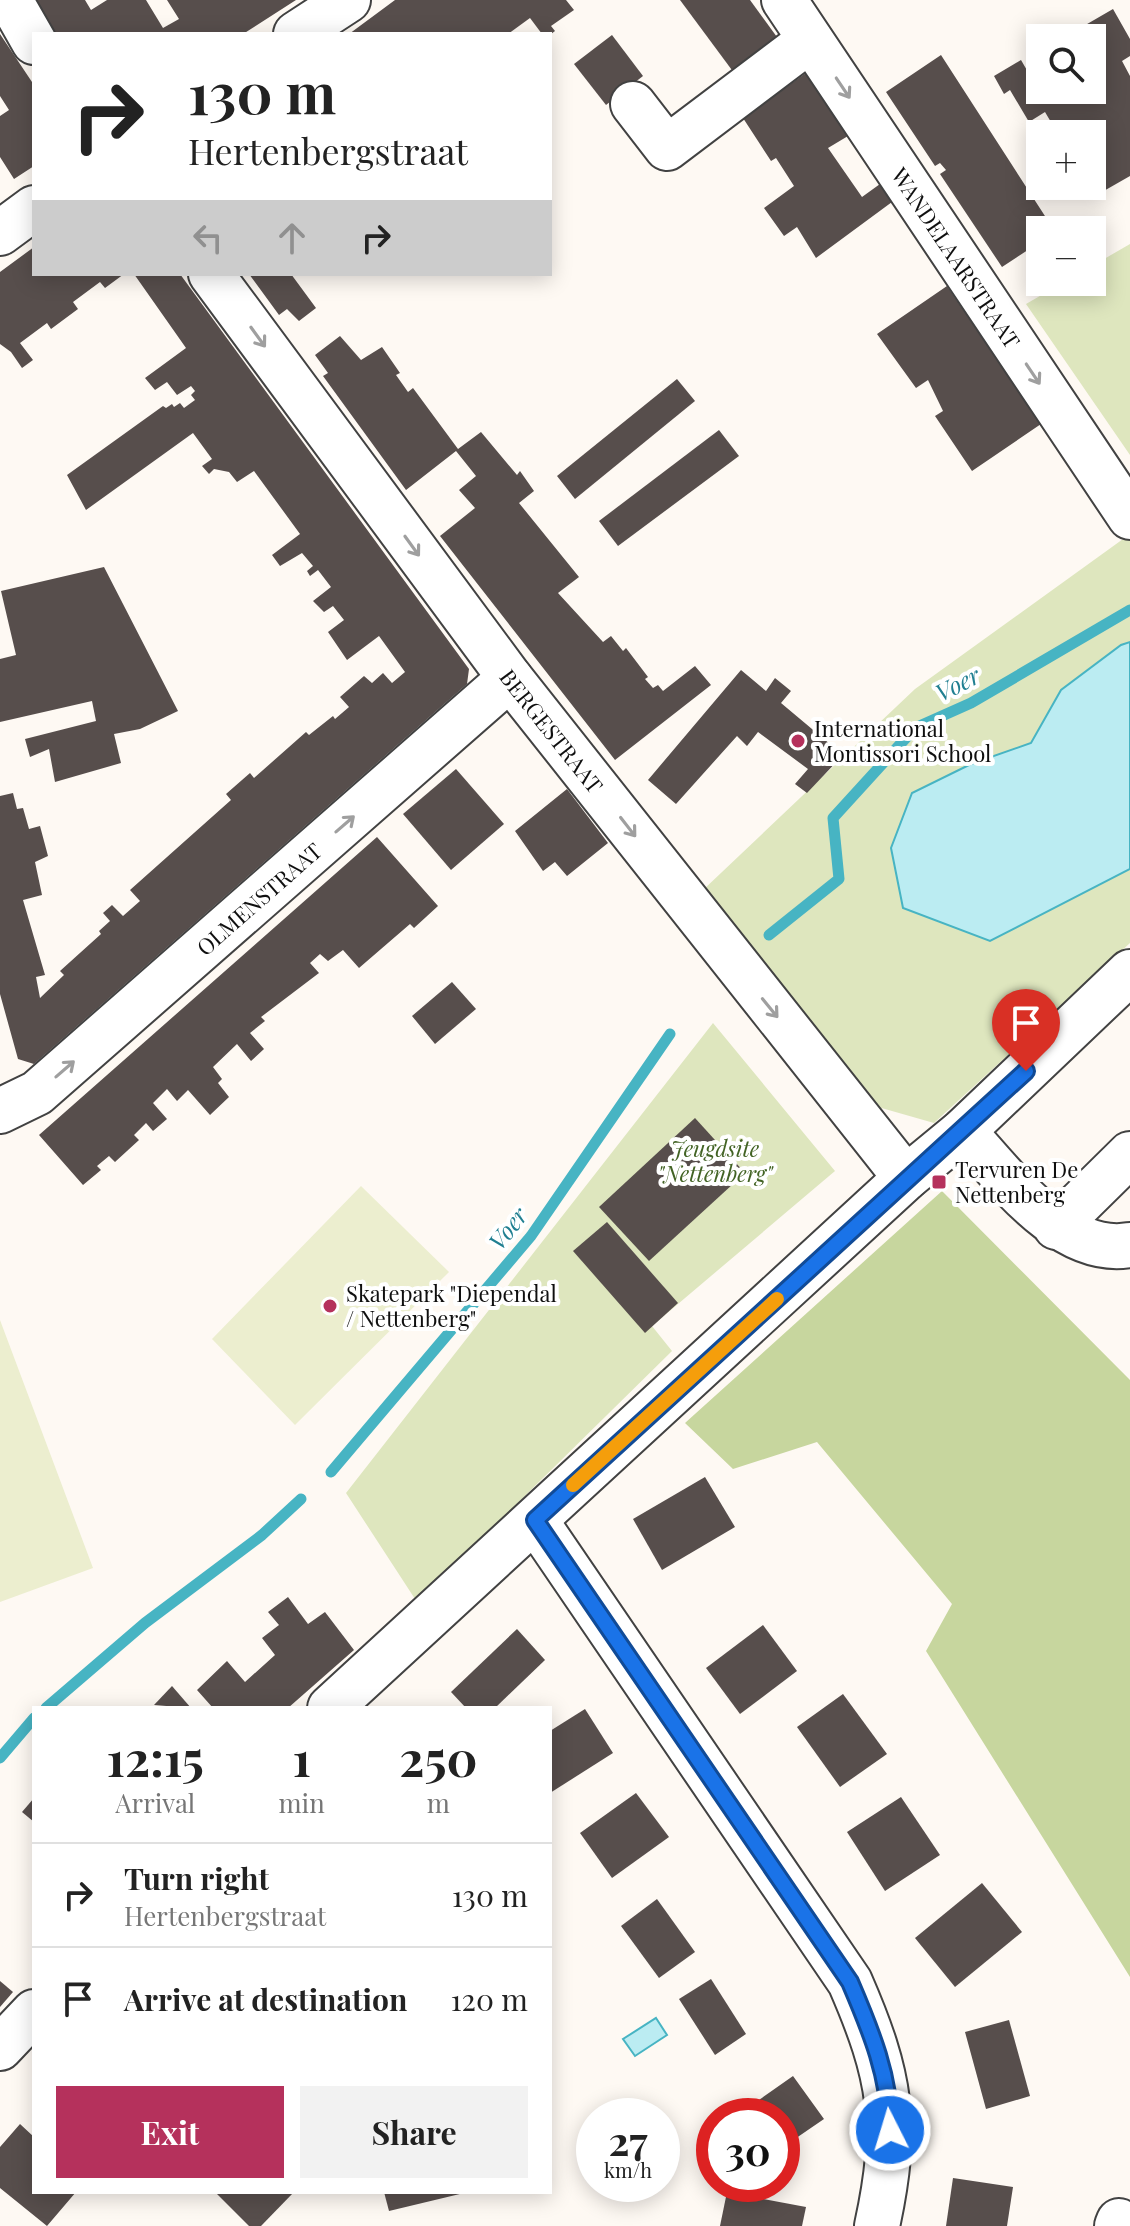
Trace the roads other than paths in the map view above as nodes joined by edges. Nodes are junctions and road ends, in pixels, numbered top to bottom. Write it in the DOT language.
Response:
graph roads {
  1 [pos="10,0"];
  2 [pos="348,0"];
  3 [pos="784,0"];
  4 [pos="299,32"];
  5 [pos="32,38"];
  6 [pos="810,40"];
  7 [pos="633,104"];
  8 [pos="32,209"];
  9 [pos="0,233"];
  10 [pos="212,276"];
  11 [pos="1130,517"];
  12 [pos="510,678"];
  13 [pos="1130,972"];
  14 [pos="0,1111"];
  15 [pos="963,1131"];
  16 [pos="1130,1154"];
  17 [pos="906,1178"];
  18 [pos="1056,1227"];
  19 [pos="1130,1245"];
  20 [pos="535,1520"];
  21 [pos="332,1706"];
  22 [pos="32,2014"];
  23 [pos="0,2048"];
  24 [pos="877,2226"];
  1 -- 5 [label="street"];
  2 -- 4 [label="street"];
  3 -- 6 [label="street, WANDELAARSTRAAT"];
  6 -- 7 [label="street"];
  6 -- 11 [label="street, WANDELAARSTRAAT, one-way"];
  8 -- 9 [label="street"];
  10 -- 12 [label="street, BERGESTRAAT, one-way"];
  14 -- 12 [label="street, OLMENSTRAAT, one-way"];
  12 -- 17 [label="street, BERGESTRAAT, one-way"];
  13 -- 15 [label="street"];
  15 -- 17 [label="street"];
  15 -- 18 [label="street"];
  16 -- 18 [label="street"];
  17 -- 20 [label="street"];
  18 -- 19 [label="street"];
  20 -- 21 [label="street"];
  20 -- 24 [label="street"];
  22 -- 23 [label="street"];
}
